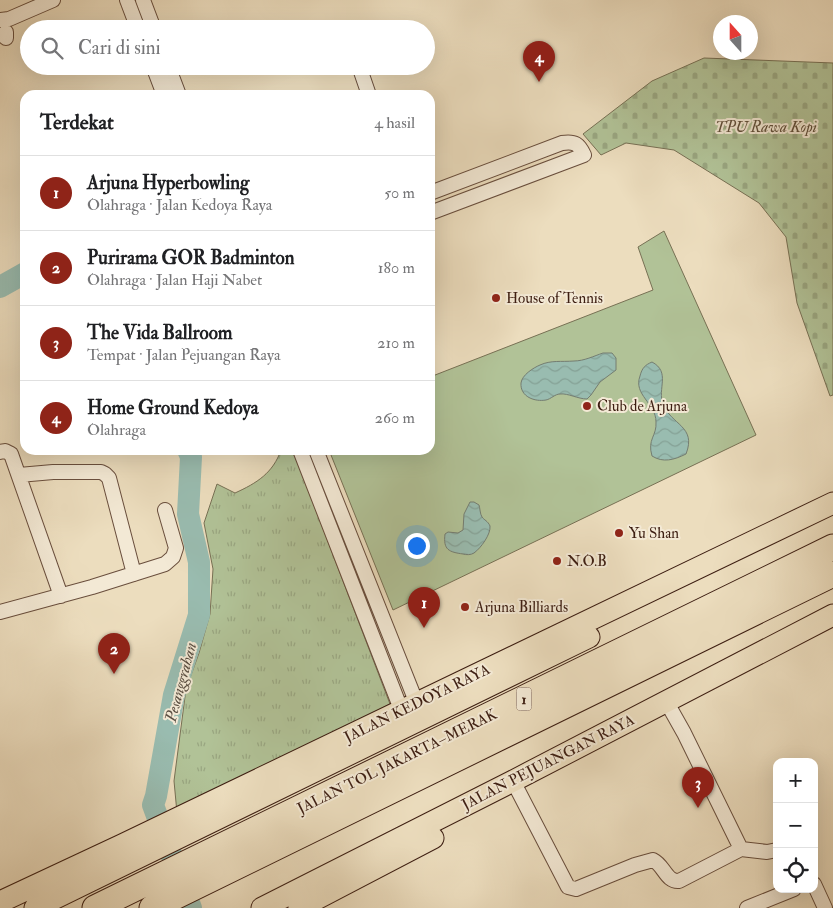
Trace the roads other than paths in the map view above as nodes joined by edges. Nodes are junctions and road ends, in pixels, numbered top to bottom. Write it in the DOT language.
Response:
graph roads {
  1 [pos="53,0"];
  2 [pos="127,0"];
  3 [pos="143,0"];
  4 [pos="135,20"];
  5 [pos="151,20"];
  6 [pos="4,30"];
  7 [pos="156,75"];
  8 [pos="171,75"];
  9 [pos="361,75"];
  10 [pos="162,90"];
  11 [pos="177,90"];
  12 [pos="367,90"];
  13 [pos="435,191"];
  14 [pos="435,211"];
  15 [pos="0,452"];
  16 [pos="302,455"];
  17 [pos="318,455"];
  18 [pos="19,475"];
  19 [pos="833,503"];
  20 [pos="164,510"];
  21 [pos="833,518"];
  22 [pos="833,547"];
  23 [pos="134,574"];
  24 [pos="833,574"];
  25 [pos="61,596"];
  26 [pos="0,612"];
  27 [pos="833,615"];
  28 [pos="833,631"];
  29 [pos="669,707"];
  30 [pos="412,714"];
  31 [pos="516,787"];
  32 [pos="741,849"];
  33 [pos="773,851"];
  34 [pos="127,853"];
  35 [pos="220,861"];
  36 [pos="784,893"];
  37 [pos="818,893"];
  38 [pos="0,902"];
  39 [pos="40,906"];
  40 [pos="95,908"];
  41 [pos="152,908"];
  42 [pos="262,908"];
  43 [pos="299,908"];
  44 [pos="747,908"];
  45 [pos="825,908"];
  1 -- 6 [label="street"];
  2 -- 4 [label="street"];
  3 -- 5 [label="street"];
  7 -- 10 [label="street"];
  8 -- 11 [label="street"];
  9 -- 12 [label="street"];
  13 -- 14 [label="street"];
  15 -- 18 [label="street"];
  16 -- 30 [label="street"];
  17 -- 30 [label="street"];
  18 -- 23 [label="street"];
  18 -- 25 [label="street"];
  19 -- 30 [label="main road, JALAN KEDOYA RAYA"];
  20 -- 23 [label="street"];
  21 -- 30 [label="main road, JALAN KEDOYA RAYA"];
  22 -- 35 [label="highway, JALAN TOL JAKARTA–MERAK / 1"];
  23 -- 25 [label="street"];
  24 -- 35 [label="highway, JALAN TOL JAKARTA–MERAK / 1"];
  25 -- 26 [label="street"];
  27 -- 29 [label="main road, JALAN PEJUANGAN RAYA"];
  28 -- 29 [label="main road, JALAN PEJUANGAN RAYA"];
  29 -- 31 [label="main road, JALAN PEJUANGAN RAYA"];
  29 -- 32 [label="street"];
  30 -- 34 [label="main road, JALAN KEDOYA RAYA"];
  31 -- 32 [label="street"];
  31 -- 42 [label="main road, JALAN PEJUANGAN RAYA"];
  31 -- 43 [label="main road, JALAN PEJUANGAN RAYA"];
  32 -- 33 [label="street"];
  34 -- 38 [label="main road, JALAN KEDOYA RAYA"];
  34 -- 39 [label="main road, JALAN KEDOYA RAYA"];
  35 -- 40 [label="highway, JALAN TOL JAKARTA–MERAK / 1"];
  35 -- 41 [label="highway, JALAN TOL JAKARTA–MERAK / 1"];
  36 -- 44 [label="street"];
  37 -- 45 [label="street"];
}
